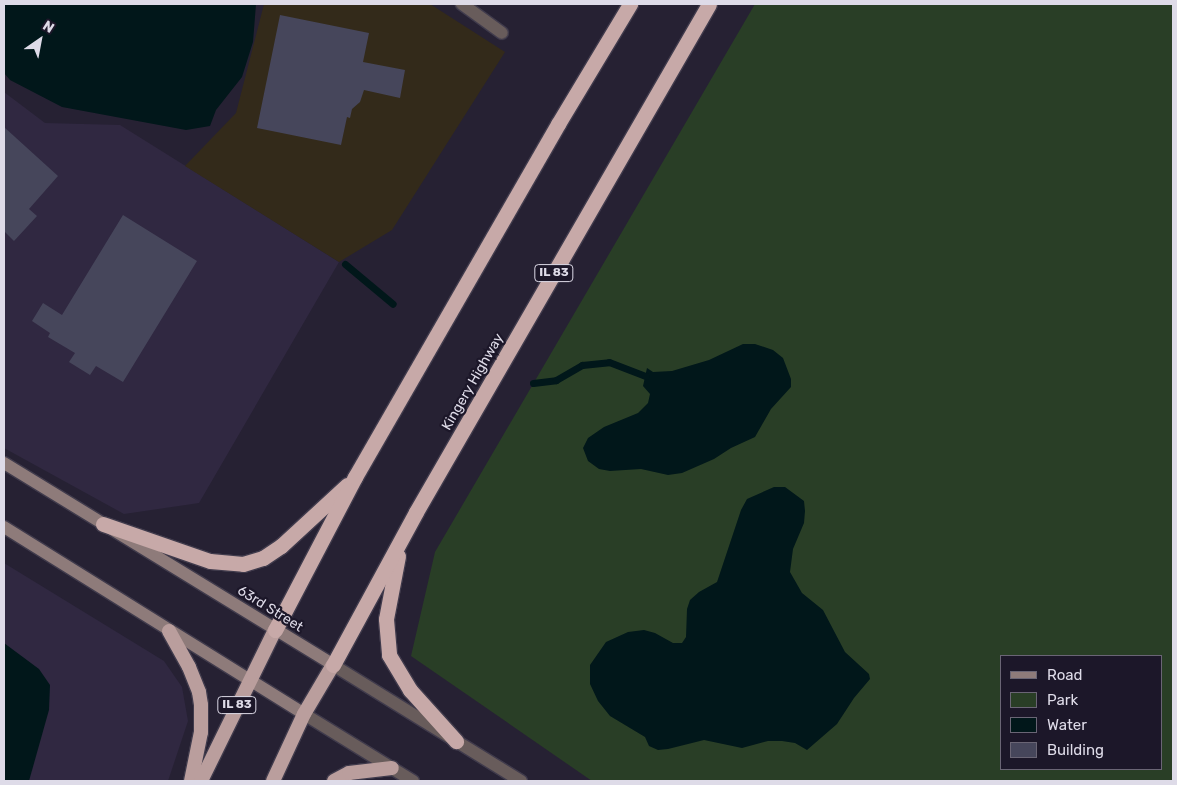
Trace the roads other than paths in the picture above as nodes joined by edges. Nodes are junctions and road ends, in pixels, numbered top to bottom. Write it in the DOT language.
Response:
graph roads {
  1 [pos="462,4"];
  2 [pos="630,4"];
  3 [pos="709,4"];
  4 [pos="502,34"];
  5 [pos="4,463"];
  6 [pos="355,477"];
  7 [pos="103,524"];
  8 [pos="4,527"];
  9 [pos="400,542"];
  10 [pos="275,630"];
  11 [pos="169,631"];
  12 [pos="333,666"];
  13 [pos="249,680"];
  14 [pos="304,714"];
  15 [pos="456,741"];
  16 [pos="392,768"];
  17 [pos="191,781"];
  18 [pos="201,781"];
  19 [pos="274,781"];
  20 [pos="334,781"];
  21 [pos="413,781"];
  22 [pos="521,781"];
  1 -- 4 [label="street"];
  2 -- 6 [label="highway, IL 83"];
  3 -- 9 [label="highway, Kingery Highway / IL 83"];
  5 -- 7 [label="main road, 63rd Street"];
  6 -- 7 [label="highway"];
  6 -- 10 [label="highway, IL 83"];
  7 -- 10 [label="main road, 63rd Street"];
  8 -- 11 [label="main road"];
  9 -- 12 [label="highway, Kingery Highway / IL 83"];
  9 -- 15 [label="highway"];
  10 -- 12 [label="main road, 63rd Street"];
  10 -- 13 [label="highway, IL 83"];
  11 -- 13 [label="main road"];
  11 -- 17 [label="highway"];
  12 -- 14 [label="highway, Kingery Highway / IL 83"];
  12 -- 15 [label="street, 63rd Street"];
  13 -- 14 [label="main road"];
  13 -- 18 [label="highway, IL 83"];
  14 -- 16 [label="street"];
  14 -- 19 [label="highway, Kingery Highway / IL 83"];
  15 -- 22 [label="street, 63rd Street"];
  16 -- 20 [label="highway"];
  16 -- 21 [label="street"];
}
